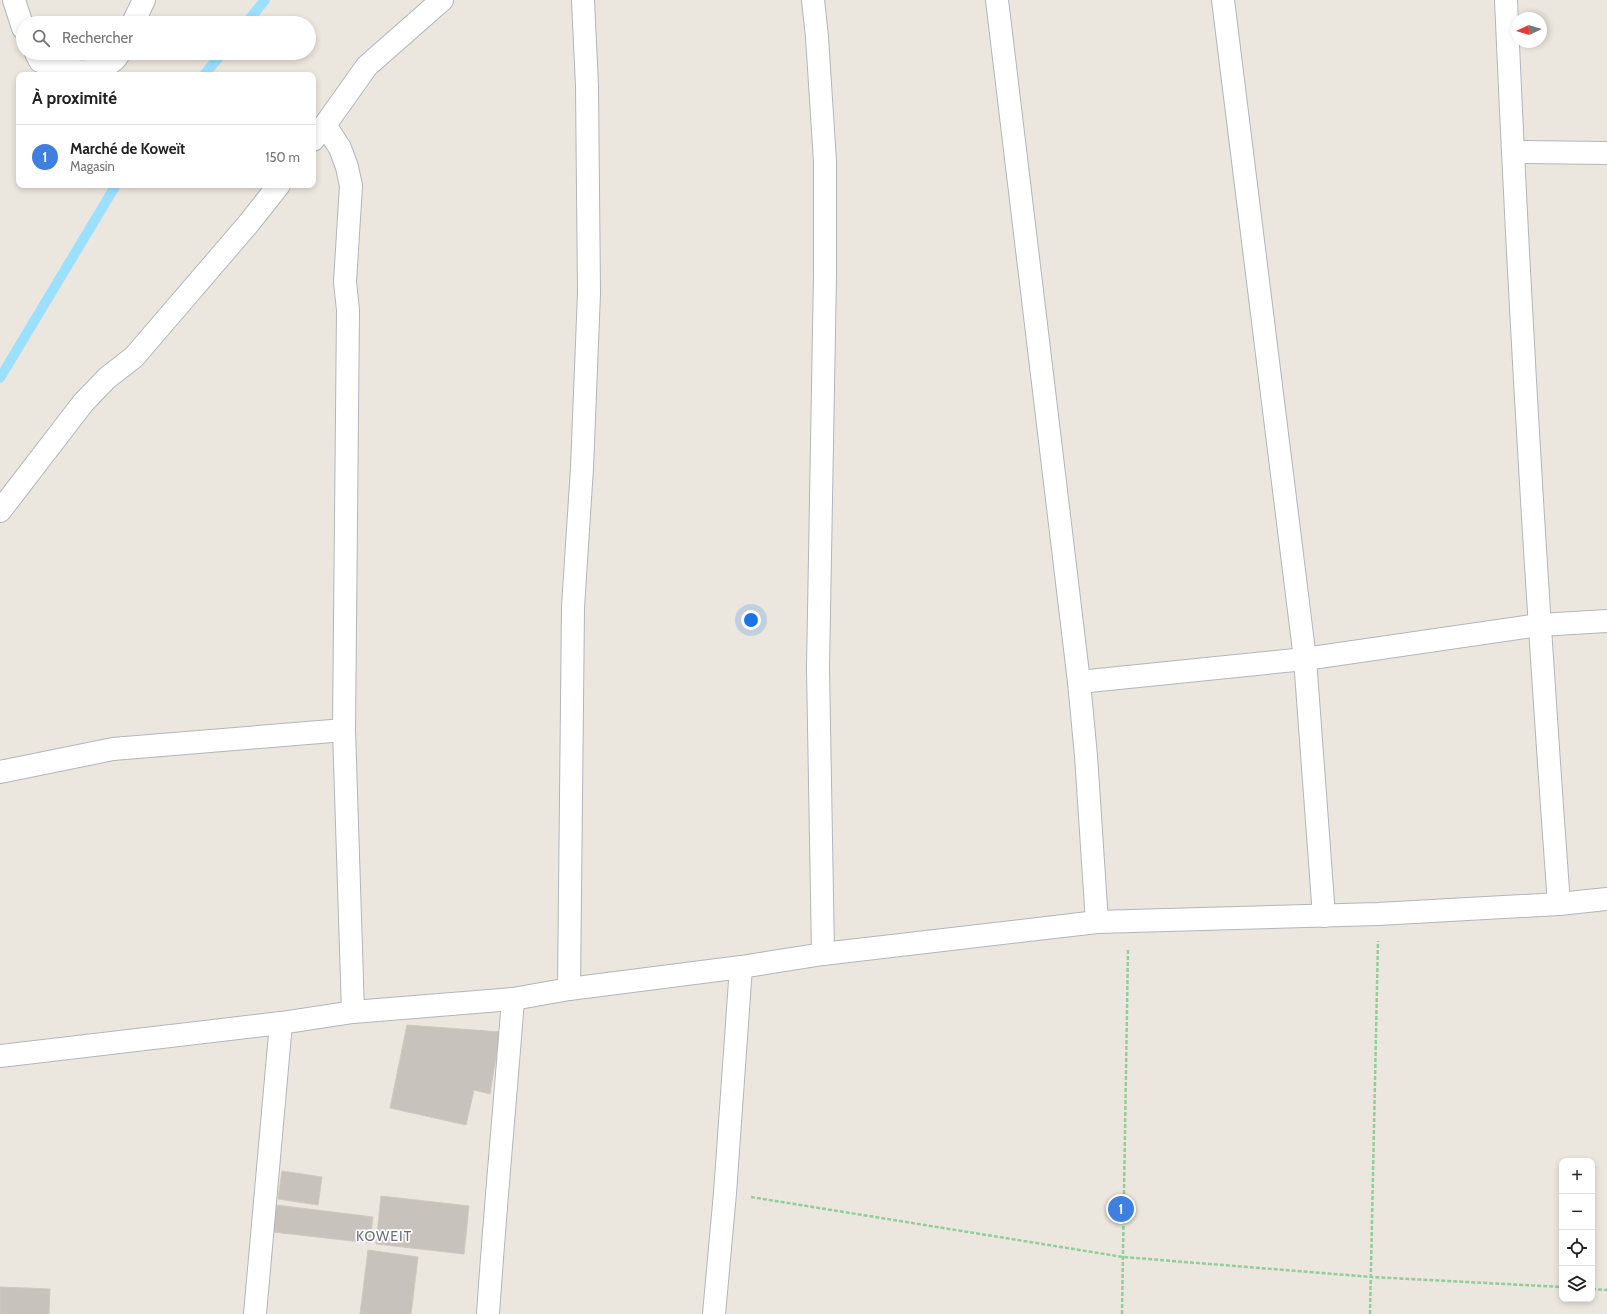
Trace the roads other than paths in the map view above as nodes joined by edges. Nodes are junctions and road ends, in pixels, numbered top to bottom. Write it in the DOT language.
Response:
graph roads {
  1 [pos="14,0"];
  2 [pos="144,0"];
  3 [pos="442,0"];
  4 [pos="583,0"];
  5 [pos="813,0"];
  6 [pos="997,0"];
  7 [pos="1223,0"];
  8 [pos="1506,0"];
  9 [pos="19,16"];
  10 [pos="136,16"];
  11 [pos="40,60"];
  12 [pos="116,60"];
  13 [pos="72,72"];
  14 [pos="72,72"];
  15 [pos="319,132"];
  16 [pos="1512,152"];
  17 [pos="1607,153"];
  18 [pos="277,188"];
  19 [pos="0,512"];
  20 [pos="1607,621"];
  21 [pos="1539,625"];
  22 [pos="1305,659"];
  23 [pos="1079,682"];
  24 [pos="344,730"];
  25 [pos="0,772"];
  26 [pos="1607,899"];
  27 [pos="1559,904"];
  28 [pos="1324,916"];
  29 [pos="1097,922"];
  30 [pos="823,954"];
  31 [pos="741,967"];
  32 [pos="569,989"];
  33 [pos="513,999"];
  34 [pos="353,1012"];
  35 [pos="281,1023"];
  36 [pos="0,1056"];
  37 [pos="255,1314"];
  38 [pos="488,1314"];
  39 [pos="714,1314"];
  1 -- 9 [label="street"];
  2 -- 10 [label="street"];
  3 -- 15 [label="street"];
  4 -- 32 [label="street"];
  5 -- 30 [label="street"];
  6 -- 23 [label="street"];
  7 -- 22 [label="street"];
  8 -- 16 [label="street"];
  11 -- 14 [label="street"];
  12 -- 13 [label="street"];
  15 -- 24 [label="street"];
  16 -- 17 [label="street"];
  16 -- 21 [label="street"];
  18 -- 19 [label="street"];
  20 -- 21 [label="street"];
  21 -- 22 [label="street"];
  21 -- 27 [label="street"];
  22 -- 23 [label="street"];
  22 -- 28 [label="street"];
  23 -- 29 [label="street"];
  24 -- 25 [label="street"];
  24 -- 34 [label="street"];
  26 -- 27 [label="street"];
  27 -- 28 [label="street"];
  28 -- 29 [label="street"];
  29 -- 30 [label="street"];
  30 -- 31 [label="street"];
  31 -- 32 [label="street"];
  31 -- 39 [label="street"];
  32 -- 33 [label="street"];
  33 -- 34 [label="street"];
  33 -- 38 [label="street"];
  34 -- 35 [label="street"];
  35 -- 36 [label="street"];
  35 -- 37 [label="street"];
}
